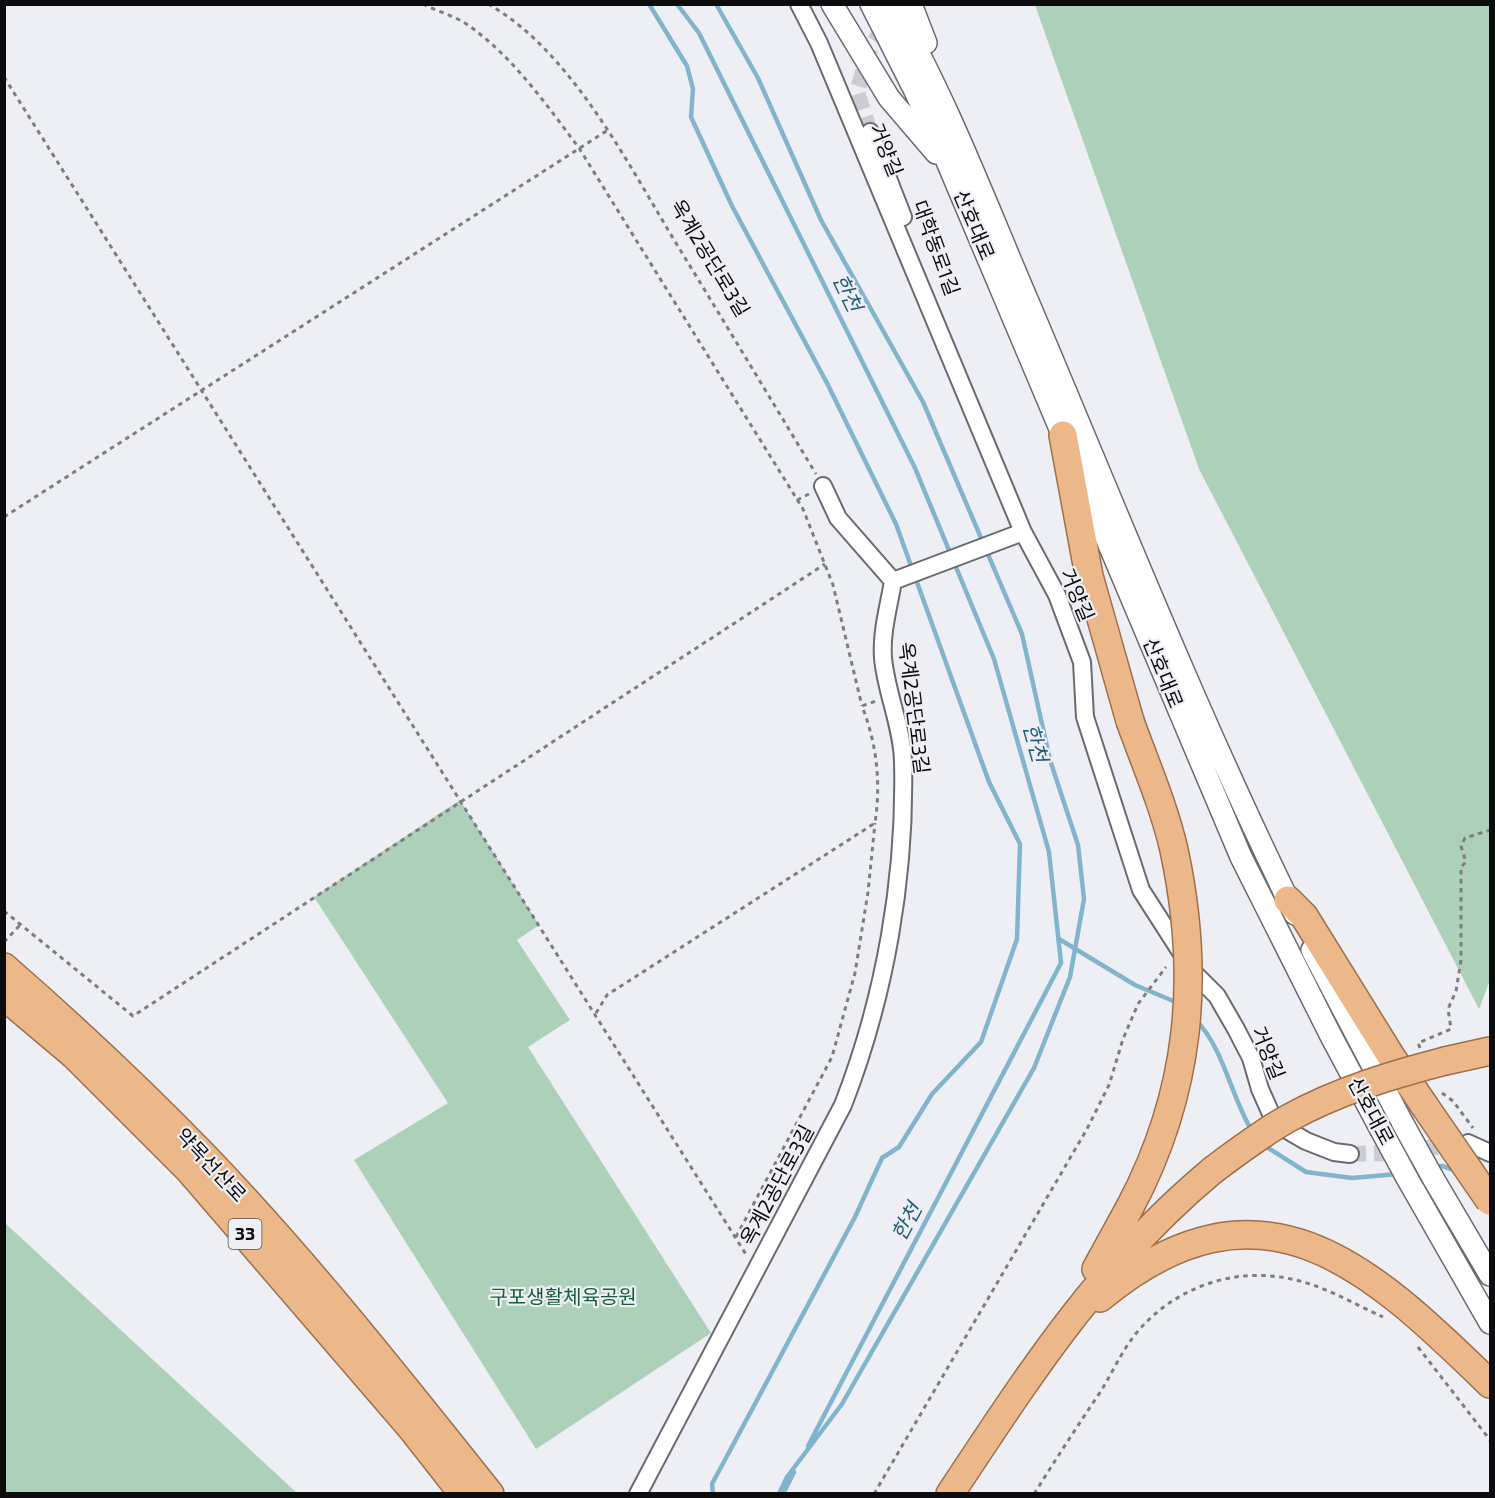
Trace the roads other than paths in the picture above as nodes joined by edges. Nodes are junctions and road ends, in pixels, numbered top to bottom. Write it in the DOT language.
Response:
graph roads {
  1 [pos="799,4"];
  2 [pos="832,4"];
  3 [pos="871,4"];
  4 [pos="892,4"];
  5 [pos="911,4"];
  6 [pos="949,118"];
  7 [pos="870,132"];
  8 [pos="950,170"];
  9 [pos="948,346"];
  10 [pos="1063,435"];
  11 [pos="823,486"];
  12 [pos="1016,534"];
  13 [pos="898,579"];
  14 [pos="1288,900"];
  15 [pos="4,967"];
  16 [pos="4,996"];
  17 [pos="4,1006"];
  18 [pos="1491,1051"];
  19 [pos="1491,1063"];
  20 [pos="1436,1077"];
  21 [pos="127,1108"];
  22 [pos="1474,1139"];
  23 [pos="1491,1153"];
  24 [pos="1350,1154"];
  25 [pos="1215,1175"];
  26 [pos="1491,1201"];
  27 [pos="1491,1275"];
  28 [pos="1100,1298"];
  29 [pos="1068,1319"];
  30 [pos="1491,1323"];
  31 [pos="397,1378"];
  32 [pos="1491,1384"];
  33 [pos="463,1494"];
  34 [pos="490,1494"];
  35 [pos="501,1494"];
  36 [pos="638,1494"];
  37 [pos="950,1494"];
  38 [pos="966,1494"];
  1 -- 9 [label="street, 거양길"];
  2 -- 8 [label="street"];
  3 -- 8 [label="street, 산호대로"];
  4 -- 6 [label="street, 산호대로"];
  5 -- 6 [label="street"];
  6 -- 14 [label="street, 산호대로"];
  7 -- 9 [label="street, 대학동로1길"];
  8 -- 10 [label="street, 산호대로"];
  9 -- 12 [label="street, 거양길"];
  10 -- 29 [label="highway, bridge"];
  10 -- 30 [label="street, 산호대로, bridge"];
  11 -- 13 [label="street"];
  12 -- 13 [label="street"];
  12 -- 24 [label="street, 거양길"];
  13 -- 36 [label="street, 옥계2공단로3길"];
  14 -- 20 [label="highway"];
  14 -- 27 [label="street, 산호대로, bridge"];
  15 -- 31 [label="highway, 약목선산로 / 33"];
  16 -- 21 [label="highway, 약목선산로 / 33"];
  17 -- 21 [label="highway"];
  18 -- 20 [label="highway"];
  19 -- 20 [label="highway"];
  20 -- 25 [label="highway, bridge"];
  20 -- 26 [label="highway, bridge"];
  21 -- 33 [label="highway, 약목선산로 / 33"];
  22 -- 23 [label="street"];
  25 -- 28 [label="highway"];
  25 -- 29 [label="highway"];
  28 -- 32 [label="highway"];
  28 -- 38 [label="highway"];
  29 -- 37 [label="highway"];
  31 -- 34 [label="highway, 약목선산로 / 33"];
  31 -- 35 [label="highway"];
}
